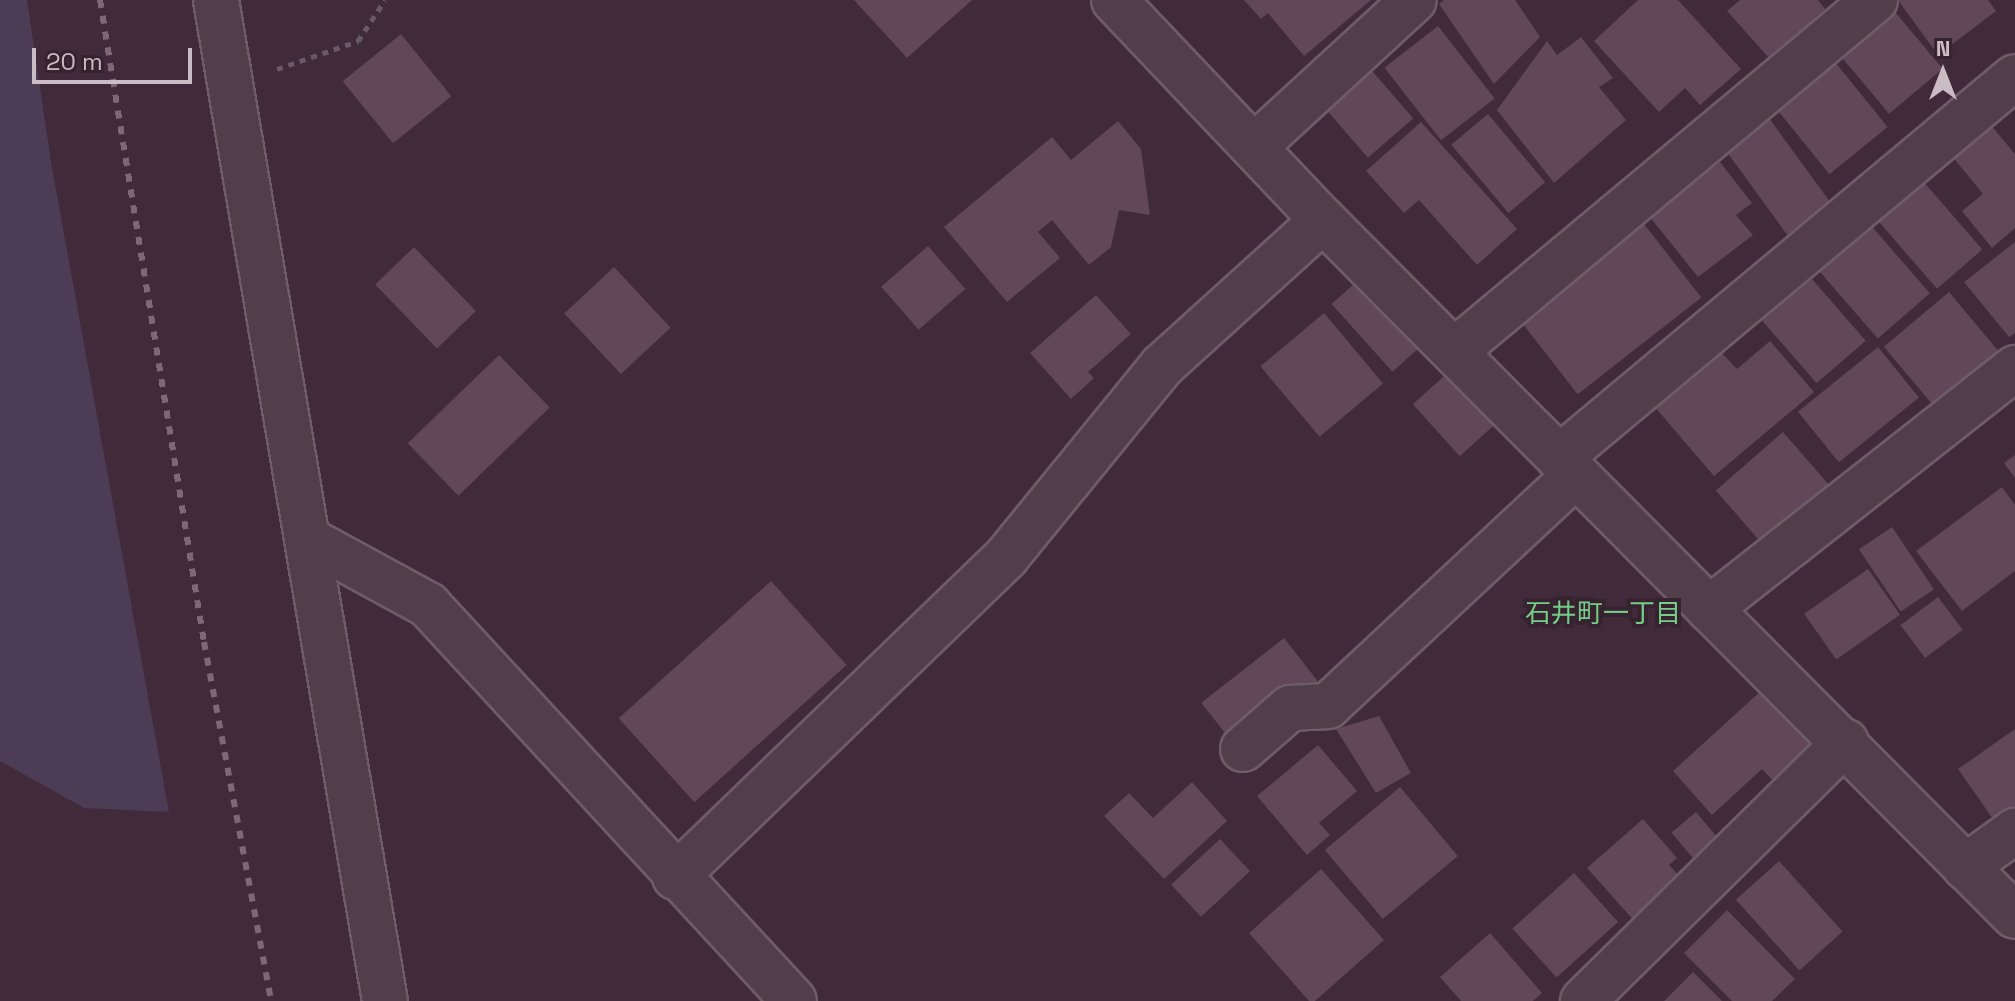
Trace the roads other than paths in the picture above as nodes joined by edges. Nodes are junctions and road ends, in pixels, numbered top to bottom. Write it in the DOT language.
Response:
graph roads {
  1 [pos="216,0"];
  2 [pos="1114,0"];
  3 [pos="1414,0"];
  4 [pos="1875,0"];
  5 [pos="2015,77"];
  6 [pos="1254,147"];
  7 [pos="1323,220"];
  8 [pos="1456,350"];
  9 [pos="2015,368"];
  10 [pos="1568,467"];
  11 [pos="309,540"];
  12 [pos="1709,609"];
  13 [pos="1846,742"];
  14 [pos="1243,749"];
  15 [pos="2015,831"];
  16 [pos="1965,867"];
  17 [pos="675,877"];
  18 [pos="2015,916"];
  19 [pos="385,1001"];
  20 [pos="794,1001"];
  21 [pos="1583,1001"];
  1 -- 11 [label="street"];
  2 -- 6 [label="street"];
  3 -- 6 [label="street"];
  4 -- 8 [label="street"];
  5 -- 10 [label="street"];
  6 -- 7 [label="street"];
  7 -- 8 [label="street"];
  7 -- 17 [label="street"];
  8 -- 10 [label="street"];
  9 -- 12 [label="street"];
  10 -- 12 [label="street"];
  10 -- 14 [label="street"];
  11 -- 17 [label="street"];
  11 -- 19 [label="street"];
  12 -- 13 [label="street"];
  13 -- 16 [label="street"];
  13 -- 21 [label="street"];
  15 -- 16 [label="street"];
  16 -- 18 [label="street"];
  17 -- 20 [label="street"];
}
